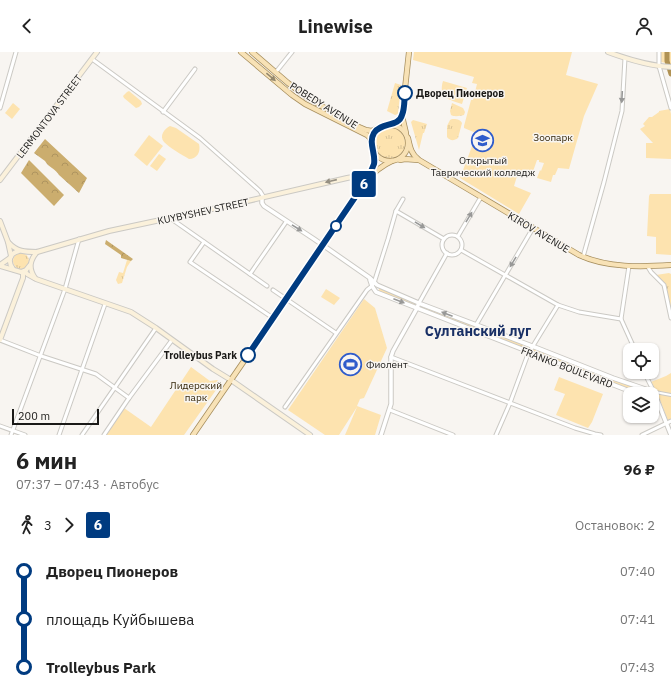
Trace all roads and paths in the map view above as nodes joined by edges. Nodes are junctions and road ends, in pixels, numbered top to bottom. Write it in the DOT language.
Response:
graph roads {
  1 [pos="16,52"];
  2 [pos="97,52"];
  3 [pos="241,52"];
  4 [pos="252,52"];
  5 [pos="292,52"];
  6 [pos="409,52"];
  7 [pos="608,52"];
  8 [pos="659,52"];
  9 [pos="625,58"];
  10 [pos="92,59"];
  11 [pos="661,66"];
  12 [pos="671,67"];
  13 [pos="195,69"];
  14 [pos="276,72"];
  15 [pos="0,108"];
  16 [pos="671,108"];
  17 [pos="164,112"];
  18 [pos="402,116"];
  19 [pos="389,124"];
  20 [pos="380,127"];
  21 [pos="407,136"];
  22 [pos="372,146"];
  23 [pos="419,160"];
  24 [pos="393,161"];
  25 [pos="369,174"];
  26 [pos="0,180"];
  27 [pos="366,181"];
  28 [pos="481,197"];
  29 [pos="262,198"];
  30 [pos="403,199"];
  31 [pos="396,211"];
  32 [pos="170,218"];
  33 [pos="0,221"];
  34 [pos="286,222"];
  35 [pos="533,228"];
  36 [pos="458,236"];
  37 [pos="79,239"];
  38 [pos="444,239"];
  39 [pos="8,242"];
  40 [pos="204,242"];
  41 [pos="323,245"];
  42 [pos="20,250"];
  43 [pos="461,250"];
  44 [pos="26,252"];
  45 [pos="37,252"];
  46 [pos="447,253"];
  47 [pos="10,257"];
  48 [pos="583,257"];
  49 [pos="31,263"];
  50 [pos="670,265"];
  51 [pos="0,266"];
  52 [pos="629,266"];
  53 [pos="648,267"];
  54 [pos="13,269"];
  55 [pos="24,272"];
  56 [pos="250,274"];
  57 [pos="505,275"];
  58 [pos="36,279"];
  59 [pos="373,284"];
  60 [pos="267,286"];
  61 [pos="65,289"];
  62 [pos="273,290"];
  63 [pos="286,299"];
  64 [pos="419,303"];
  65 [pos="105,304"];
  66 [pos="558,305"];
  67 [pos="417,308"];
  68 [pos="273,318"];
  69 [pos="671,318"];
  70 [pos="621,319"];
  71 [pos="476,325"];
  72 [pos="156,328"];
  73 [pos="336,333"];
  74 [pos="0,340"];
  75 [pos="172,340"];
  76 [pos="632,343"];
  77 [pos="532,346"];
  78 [pos="529,352"];
  79 [pos="41,356"];
  80 [pos="391,357"];
  81 [pos="81,370"];
  82 [pos="231,380"];
  83 [pos="114,387"];
  84 [pos="639,387"];
  85 [pos="623,389"];
  86 [pos="659,393"];
  87 [pos="671,395"];
  88 [pos="129,398"];
  89 [pos="510,403"];
  90 [pos="659,405"];
  91 [pos="285,407"];
  92 [pos="390,410"];
  93 [pos="671,421"];
  94 [pos="0,426"];
  95 [pos="667,426"];
  96 [pos="13,431"];
  97 [pos="595,434"];
  98 [pos="11,435"];
  99 [pos="24,435"];
  100 [pos="58,435"];
  101 [pos="82,435"];
  102 [pos="104,435"];
  103 [pos="193,435"];
  104 [pos="310,435"];
  105 [pos="381,435"];
  106 [pos="453,435"];
  107 [pos="496,435"];
  108 [pos="601,435"];
  109 [pos="642,435"];
  110 [pos="671,435"];
  1 -- 15 [label="street"];
  2 -- 10 [label="main road, LERMONTOVA STREET"];
  3 -- 22 [label="main road, POBEDY AVENUE, one-way"];
  4 -- 14 [label="main road, POBEDY AVENUE"];
  5 -- 14 [label="street"];
  6 -- 18 [label="main road"];
  7 -- 9 [label="main road"];
  8 -- 11 [label="street"];
  9 -- 11 [label="main road"];
  9 -- 48 [label="street, one-way"];
  10 -- 17 [label="street"];
  10 -- 26 [label="main road, LERMONTOVA STREET"];
  11 -- 12 [label="main road"];
  11 -- 16 [label="street"];
  13 -- 17 [label="street"];
  14 -- 20 [label="main road, POBEDY AVENUE"];
  17 -- 29 [label="street"];
  18 -- 19 [label="main road"];
  18 -- 21 [label="main road"];
  19 -- 20 [label="main road"];
  19 -- 21 [label="main road"];
  20 -- 22 [label="main road"];
  21 -- 23 [label="main road"];
  21 -- 24 [label="main road"];
  22 -- 24 [label="main road"];
  22 -- 25 [label="main road"];
  23 -- 24 [label="main road"];
  23 -- 28 [label="main road, KIROV AVENUE"];
  24 -- 27 [label="main road"];
  25 -- 27 [label="main road"];
  25 -- 29 [label="main road, KUYBYSHEV STREET, one-way"];
  27 -- 41 [label="main road"];
  28 -- 35 [label="main road, KIROV AVENUE"];
  36 -- 28 [label="street, one-way"];
  29 -- 32 [label="main road, KUYBYSHEV STREET"];
  29 -- 34 [label="street"];
  30 -- 31 [label="street"];
  31 -- 38 [label="street, one-way"];
  31 -- 59 [label="street"];
  32 -- 37 [label="main road, KUYBYSHEV STREET"];
  32 -- 40 [label="street"];
  33 -- 39 [label="main road"];
  34 -- 41 [label="street, one-way"];
  34 -- 56 [label="street"];
  35 -- 48 [label="main road, KIROV AVENUE"];
  35 -- 57 [label="street, one-way"];
  36 -- 38 [label="street"];
  36 -- 43 [label="street"];
  37 -- 45 [label="main road, KUYBYSHEV STREET"];
  37 -- 61 [label="street"];
  38 -- 46 [label="street"];
  39 -- 42 [label="main road"];
  39 -- 47 [label="main road"];
  40 -- 56 [label="street"];
  40 -- 68 [label="street"];
  41 -- 59 [label="street"];
  41 -- 63 [label="main road"];
  42 -- 44 [label="main road"];
  42 -- 47 [label="main road"];
  43 -- 46 [label="street"];
  43 -- 57 [label="street"];
  44 -- 45 [label="main road, KUYBYSHEV STREET"];
  44 -- 49 [label="main road"];
  45 -- 49 [label="main road"];
  46 -- 64 [label="street"];
  47 -- 51 [label="main road"];
  47 -- 54 [label="main road"];
  48 -- 52 [label="main road, KIROV AVENUE"];
  49 -- 55 [label="main road"];
  49 -- 58 [label="main road"];
  50 -- 53 [label="main road, KIROV AVENUE"];
  51 -- 54 [label="main road"];
  52 -- 53 [label="main road, KIROV AVENUE"];
  52 -- 70 [label="street"];
  53 -- 69 [label="street"];
  54 -- 55 [label="main road"];
  55 -- 58 [label="main road"];
  55 -- 74 [label="main road"];
  56 -- 60 [label="street"];
  57 -- 66 [label="street"];
  57 -- 71 [label="street"];
  58 -- 61 [label="main road"];
  59 -- 64 [label="street, FRANKO BOULEVARD"];
  59 -- 67 [label="street, FRANKO BOULEVARD, one-way"];
  59 -- 73 [label="street"];
  61 -- 65 [label="main road"];
  61 -- 79 [label="street"];
  62 -- 63 [label="street"];
  63 -- 68 [label="main road"];
  63 -- 73 [label="street"];
  64 -- 67 [label="street"];
  71 -- 64 [label="street, FRANKO BOULEVARD, one-way"];
  65 -- 72 [label="main road"];
  65 -- 81 [label="street"];
  66 -- 70 [label="street"];
  66 -- 77 [label="street"];
  67 -- 78 [label="street, FRANKO BOULEVARD"];
  67 -- 80 [label="street"];
  68 -- 82 [label="main road"];
  70 -- 76 [label="street"];
  71 -- 77 [label="street, FRANKO BOULEVARD"];
  72 -- 75 [label="main road"];
  72 -- 83 [label="street"];
  73 -- 91 [label="street"];
  74 -- 79 [label="street"];
  75 -- 82 [label="main road"];
  75 -- 88 [label="street"];
  77 -- 78 [label="street"];
  77 -- 84 [label="street, FRANKO BOULEVARD"];
  78 -- 85 [label="street, FRANKO BOULEVARD"];
  78 -- 89 [label="street"];
  79 -- 81 [label="street"];
  79 -- 96 [label="street"];
  80 -- 89 [label="street"];
  80 -- 92 [label="street"];
  81 -- 83 [label="street"];
  81 -- 100 [label="street"];
  82 -- 103 [label="main road"];
  82 -- 104 [label="main road"];
  83 -- 88 [label="street"];
  83 -- 101 [label="street"];
  86 -- 87 [label="street"];
  88 -- 102 [label="street"];
  89 -- 97 [label="street"];
  89 -- 107 [label="street"];
  90 -- 95 [label="street"];
  92 -- 105 [label="street"];
  92 -- 106 [label="street"];
  93 -- 95 [label="street"];
  94 -- 96 [label="street"];
  95 -- 109 [label="street"];
  95 -- 110 [label="street"];
  96 -- 98 [label="street"];
  96 -- 99 [label="street"];
  97 -- 108 [label="street"];
}
